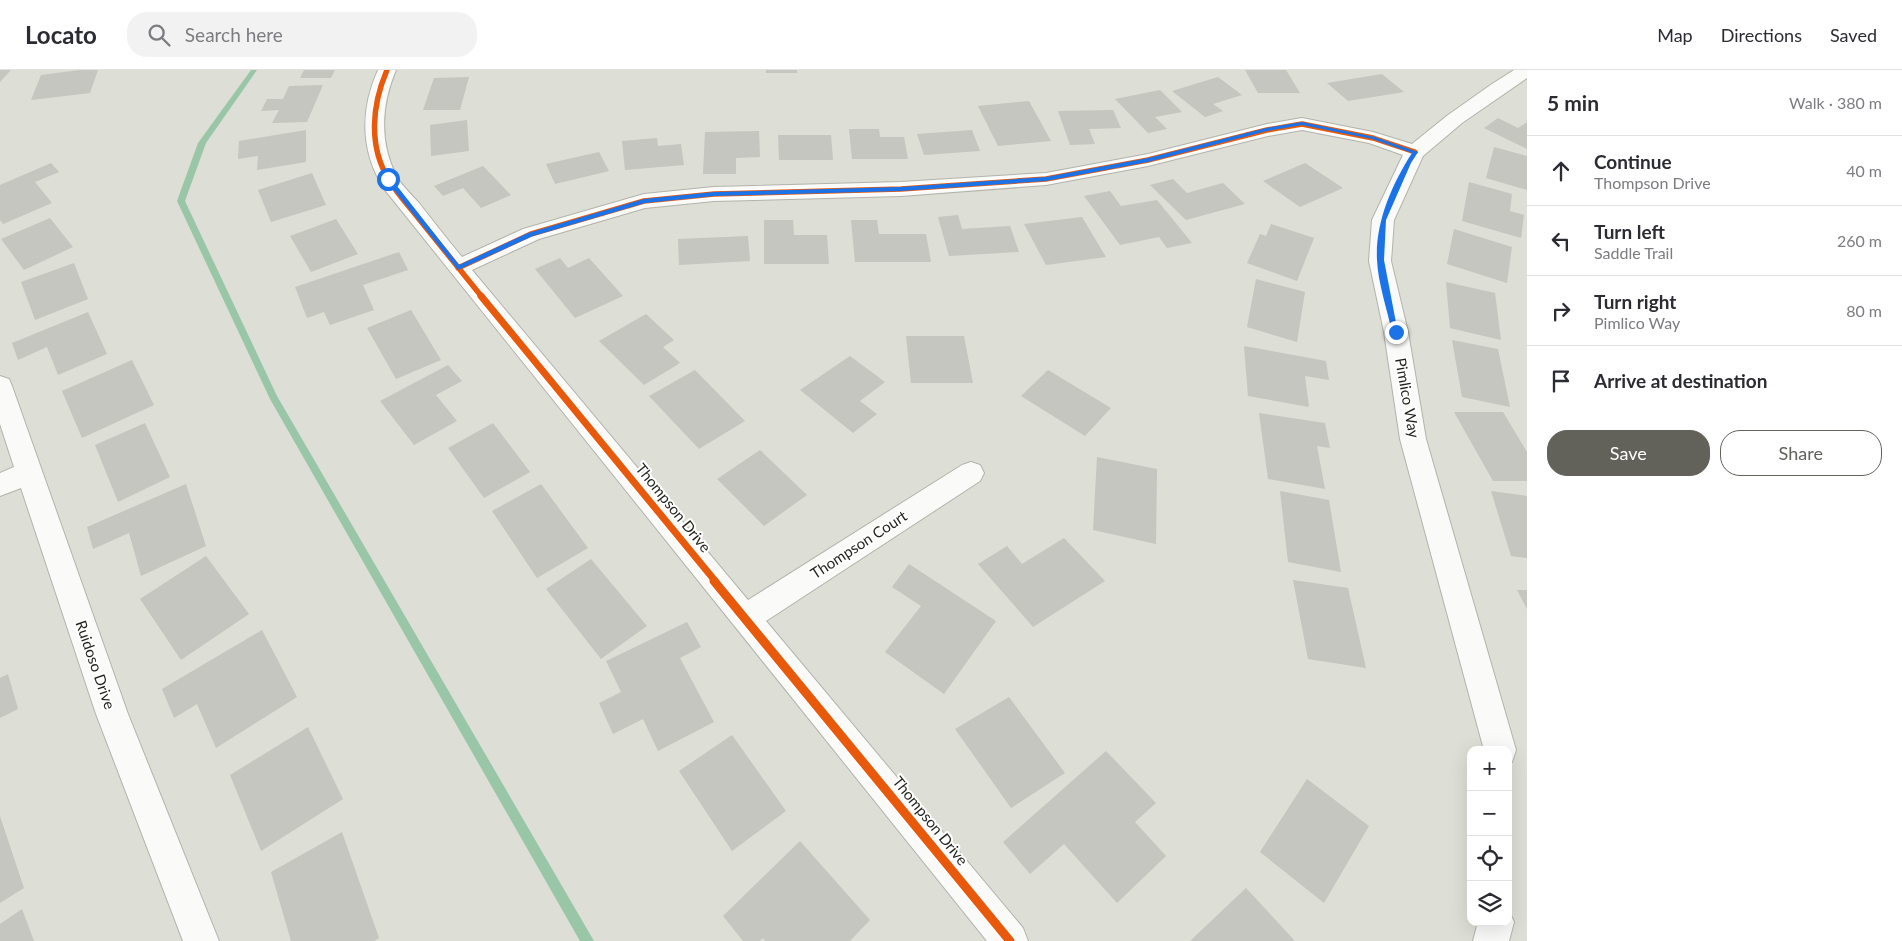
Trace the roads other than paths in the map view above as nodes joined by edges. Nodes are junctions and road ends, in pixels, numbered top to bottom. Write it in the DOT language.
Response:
graph roads {
  1 [pos="387,70"];
  2 [pos="1527,70"];
  3 [pos="1415,152"];
  4 [pos="458,268"];
  5 [pos="0,386"];
  6 [pos="29,472"];
  7 [pos="972,473"];
  8 [pos="0,485"];
  9 [pos="746,618"];
  10 [pos="1499,746"];
  11 [pos="1495,926"];
  12 [pos="201,941"];
  13 [pos="1010,941"];
  14 [pos="1491,941"];
  1 -- 4 [label="street, Thompson Drive"];
  2 -- 3 [label="street, Pimlico Way"];
  3 -- 4 [label="street"];
  3 -- 10 [label="street, Pimlico Way"];
  4 -- 9 [label="street, Thompson Drive"];
  5 -- 6 [label="street, Ruidoso Drive"];
  6 -- 8 [label="street"];
  6 -- 12 [label="street, Ruidoso Drive"];
  7 -- 9 [label="street, Thompson Court"];
  9 -- 13 [label="street, Thompson Drive"];
  11 -- 14 [label="street"];
}
